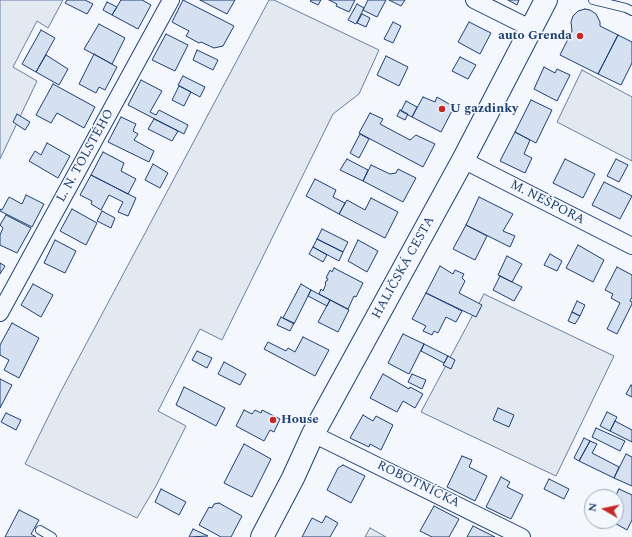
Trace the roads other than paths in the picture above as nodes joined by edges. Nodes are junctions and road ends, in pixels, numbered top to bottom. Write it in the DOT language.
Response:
graph roads {
  1 [pos="171,0"];
  2 [pos="474,0"];
  3 [pos="546,0"];
  4 [pos="593,0"];
  5 [pos="632,12"];
  6 [pos="532,29"];
  7 [pos="463,160"];
  8 [pos="632,246"];
  9 [pos="0,313"];
  10 [pos="313,434"];
  11 [pos="40,530"];
  12 [pos="52,537"];
  13 [pos="262,537"];
  14 [pos="522,537"];
  1 -- 9 [label="street, L. N. TOLSTÉHO"];
  2 -- 6 [label="street"];
  3 -- 6 [label="main road, HALIČSKÁ CESTA"];
  4 -- 5 [label="lane"];
  6 -- 7 [label="main road, HALIČSKÁ CESTA"];
  7 -- 8 [label="street, M. NEŠPORA"];
  7 -- 10 [label="main road, HALIČSKÁ CESTA"];
  10 -- 13 [label="main road, HALIČSKÁ CESTA"];
  10 -- 14 [label="street, ROBOTNÍCKA"];
  11 -- 12 [label="lane"];
}
